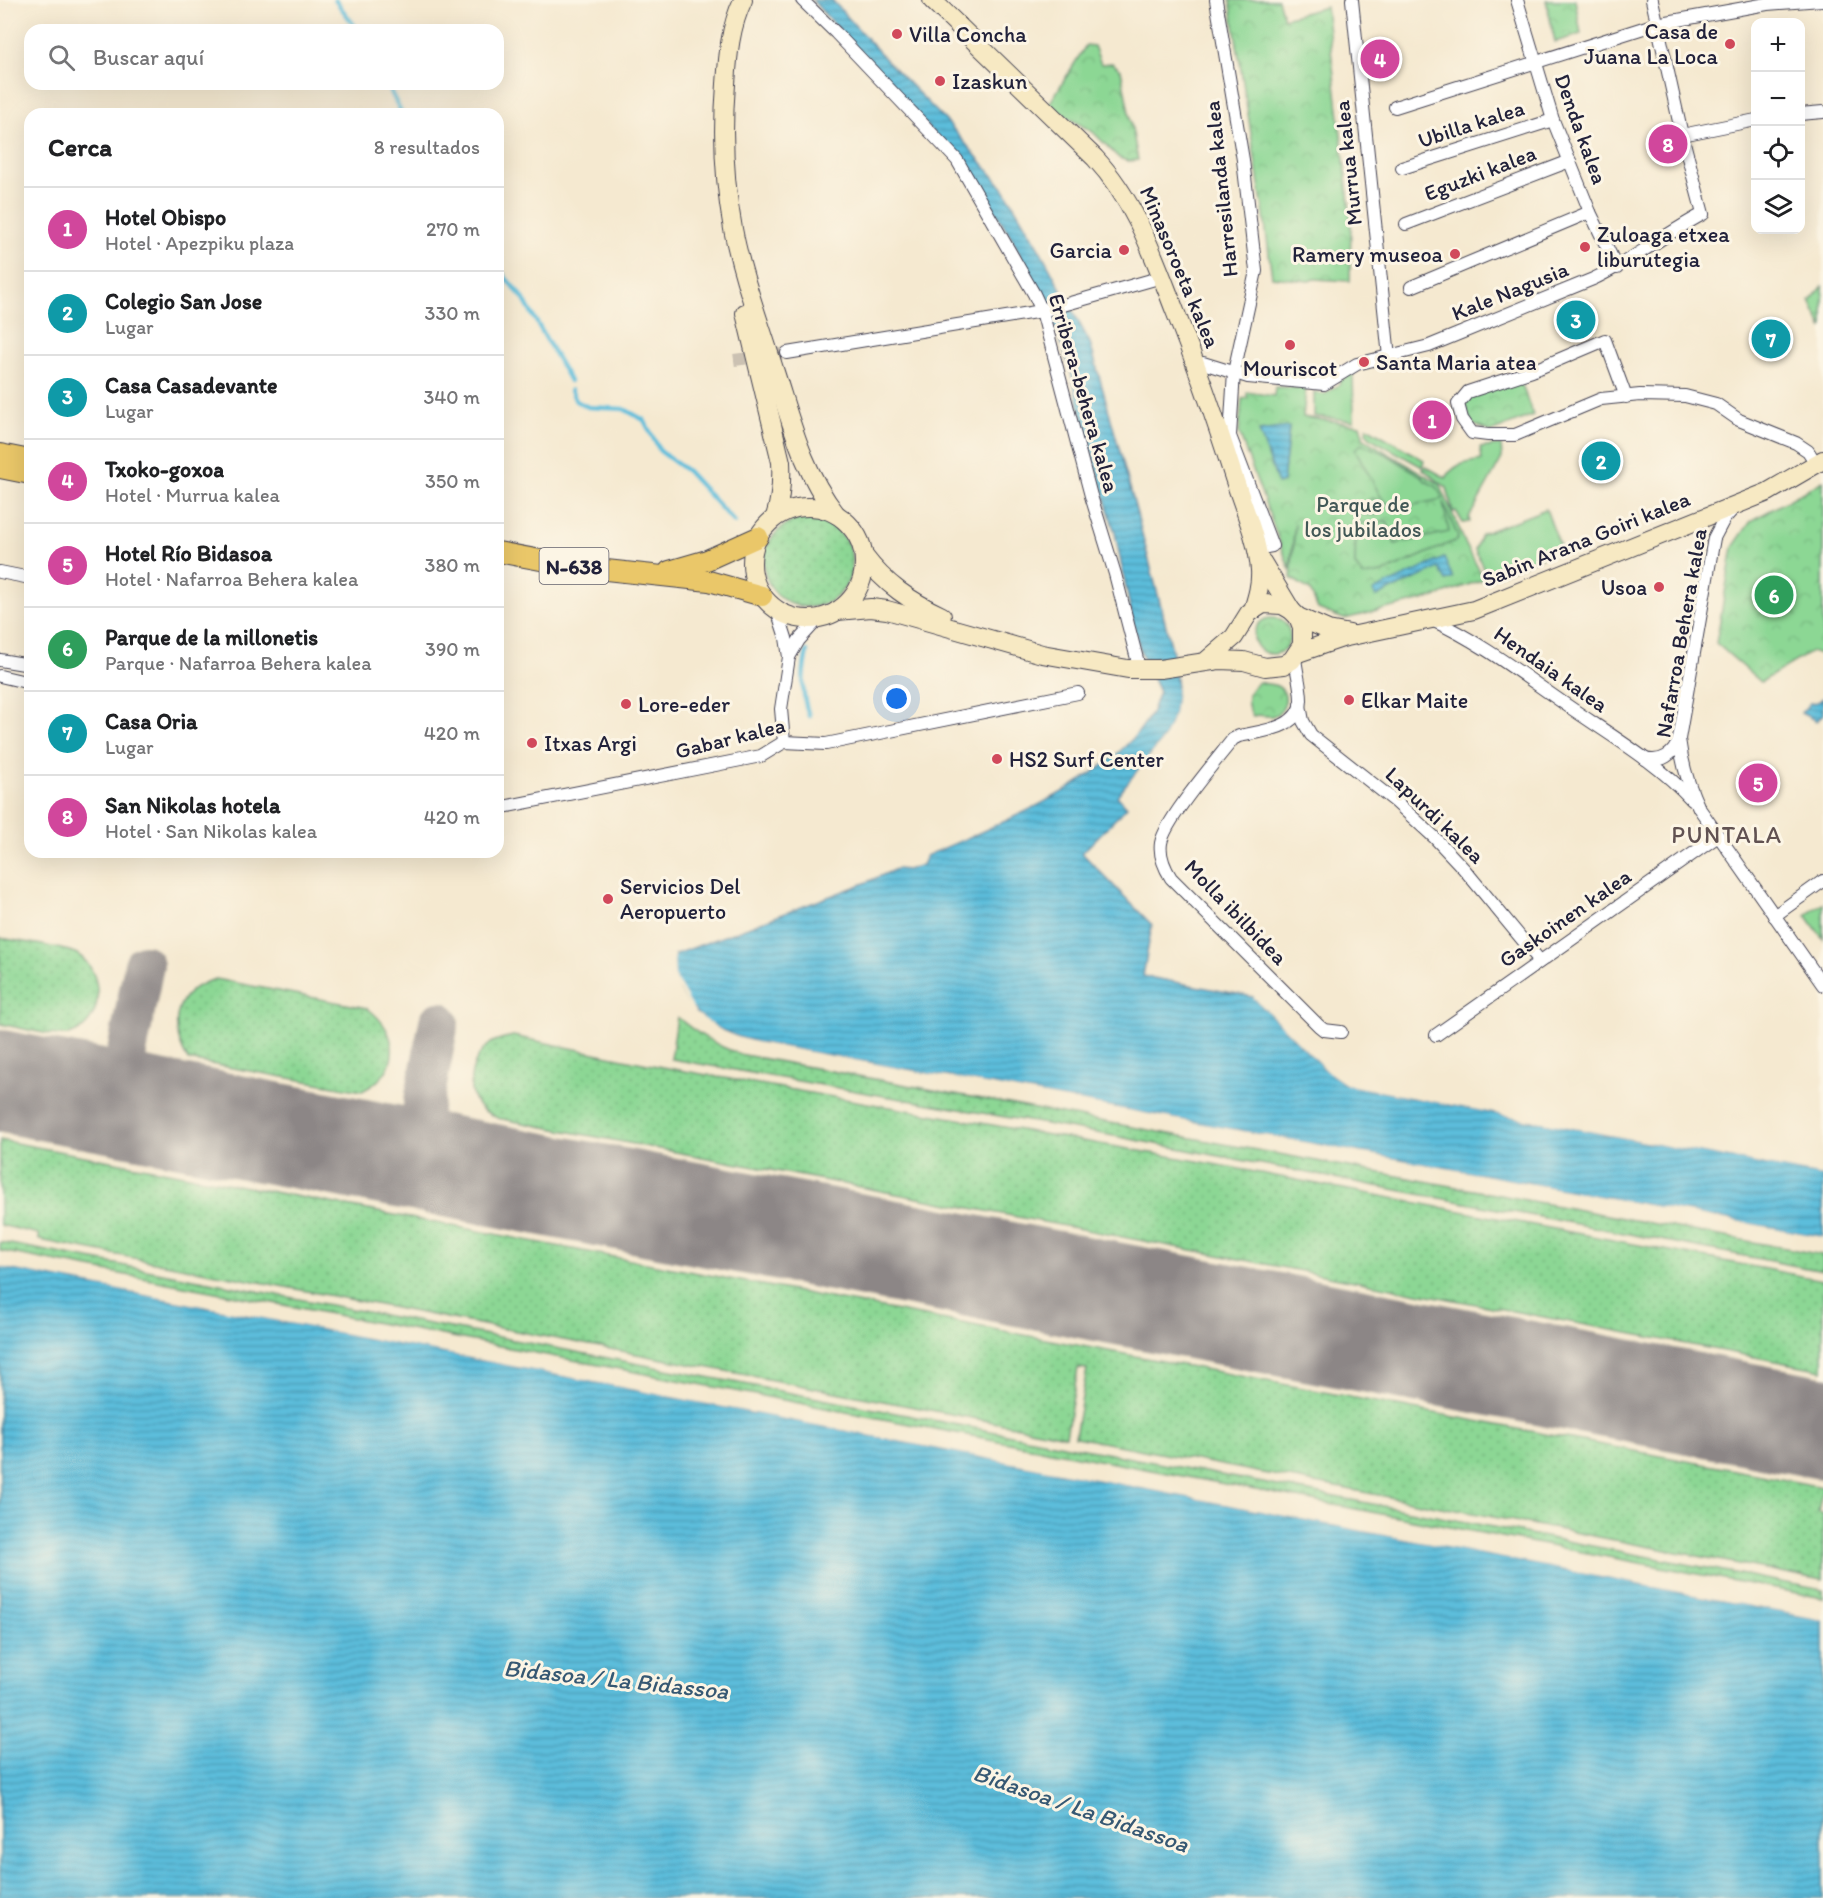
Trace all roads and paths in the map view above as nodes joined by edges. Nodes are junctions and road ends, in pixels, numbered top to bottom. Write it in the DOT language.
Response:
graph roads {
  1 [pos="729,0"];
  2 [pos="743,0"];
  3 [pos="802,0"];
  4 [pos="932,0"];
  5 [pos="1216,0"];
  6 [pos="1352,0"];
  7 [pos="1517,0"];
  8 [pos="1652,0"];
  9 [pos="1808,0"];
  10 [pos="1822,0"];
  11 [pos="1656,24"];
  12 [pos="1535,62"];
  13 [pos="1395,107"];
  14 [pos="1823,112"];
  15 [pos="1805,114"];
  16 [pos="1553,120"];
  17 [pos="1751,121"];
  18 [pos="1682,135"];
  19 [pos="1570,162"];
  20 [pos="1402,168"];
  21 [pos="1590,212"];
  22 [pos="1406,224"];
  23 [pos="1617,268"];
  24 [pos="1162,277"];
  25 [pos="1411,287"];
  26 [pos="1043,310"];
  27 [pos="787,352"];
  28 [pos="1389,357"];
  29 [pos="1196,365"];
  30 [pos="1234,372"];
  31 [pos="1626,397"];
  32 [pos="0,454"];
  33 [pos="24,459"];
  34 [pos="1820,463"];
  35 [pos="0,468"];
  36 [pos="24,473"];
  37 [pos="1738,504"];
  38 [pos="836,514"];
  39 [pos="775,517"];
  40 [pos="758,537"];
  41 [pos="1256,549"];
  42 [pos="504,553"];
  43 [pos="864,556"];
  44 [pos="0,572"];
  45 [pos="652,574"];
  46 [pos="24,577"];
  47 [pos="762,596"];
  48 [pos="777,610"];
  49 [pos="1253,610"];
  50 [pos="837,611"];
  51 [pos="1294,614"];
  52 [pos="819,618"];
  53 [pos="1432,620"];
  54 [pos="1241,627"];
  55 [pos="1357,634"];
  56 [pos="990,639"];
  57 [pos="1296,655"];
  58 [pos="789,657"];
  59 [pos="0,660"];
  60 [pos="1206,661"];
  61 [pos="24,664"];
  62 [pos="1133,664"];
  63 [pos="1266,665"];
  64 [pos="0,676"];
  65 [pos="24,682"];
  66 [pos="1078,693"];
  67 [pos="1300,703"];
  68 [pos="1679,739"];
  69 [pos="784,742"];
  70 [pos="1644,758"];
  71 [pos="504,807"];
  72 [pos="1699,808"];
  73 [pos="1718,836"];
  74 [pos="1823,881"];
  75 [pos="1774,916"];
  76 [pos="1540,962"];
  77 [pos="1823,985"];
  78 [pos="1341,1032"];
  79 [pos="1436,1035"];
  1 -- 39 [label="main road"];
  2 -- 38 [label="main road"];
  3 -- 26 [label="street, Erribera-behera kalea"];
  4 -- 24 [label="main road, Minasoroeta kalea"];
  5 -- 30 [label="street, Harresilanda kalea"];
  6 -- 28 [label="street, Murrua kalea"];
  7 -- 12 [label="street, Denda kalea"];
  8 -- 11 [label="street"];
  9 -- 10 [label="street"];
  9 -- 11 [label="street"];
  11 -- 12 [label="street"];
  11 -- 18 [label="street"];
  12 -- 13 [label="street"];
  12 -- 16 [label="street, Denda kalea"];
  14 -- 15 [label="street"];
  16 -- 19 [label="street, Denda kalea"];
  16 -- 20 [label="street, Ubilla kalea"];
  17 -- 18 [label="street"];
  18 -- 23 [label="street, Kale Nagusia"];
  19 -- 21 [label="street, Denda kalea"];
  19 -- 22 [label="street, Eguzki kalea"];
  21 -- 23 [label="street, Denda kalea"];
  21 -- 25 [label="street"];
  23 -- 28 [label="street, Kale Nagusia"];
  24 -- 26 [label="street"];
  24 -- 29 [label="main road, Minasoroeta kalea"];
  26 -- 27 [label="street"];
  26 -- 62 [label="street, Erribera-behera kalea"];
  28 -- 30 [label="street, Kale Nagusia"];
  29 -- 30 [label="street, Kale Nagusia"];
  29 -- 41 [label="main road, Minasoroeta kalea"];
  30 -- 41 [label="street, Harresilanda kalea"];
  31 -- 31 [label="street"];
  31 -- 34 [label="street"];
  32 -- 33 [label="main road"];
  34 -- 37 [label="main road, Sabin Arana Goiri kalea"];
  35 -- 36 [label="main road"];
  37 -- 53 [label="main road, Sabin Arana Goiri kalea"];
  37 -- 68 [label="street, Nafarroa Behera kalea"];
  38 -- 39 [label="main road"];
  38 -- 43 [label="main road"];
  39 -- 40 [label="main road, N-638"];
  40 -- 45 [label="main road, N-638"];
  40 -- 47 [label="main road, N-638"];
  41 -- 49 [label="main road, Minasoroeta kalea"];
  41 -- 51 [label="main road, Minasoroeta kalea"];
  42 -- 45 [label="main road, N-638"];
  43 -- 50 [label="main road, N-638"];
  43 -- 56 [label="main road"];
  44 -- 46 [label="street"];
  45 -- 47 [label="main road, N-638"];
  47 -- 48 [label="main road, N-638"];
  48 -- 52 [label="main road, N-638"];
  48 -- 58 [label="street"];
  49 -- 51 [label="main road"];
  49 -- 54 [label="main road"];
  50 -- 52 [label="main road, N-638"];
  50 -- 56 [label="main road"];
  51 -- 55 [label="main road, Sabin Arana Goiri kalea"];
  51 -- 57 [label="main road"];
  52 -- 58 [label="street"];
  53 -- 55 [label="main road, Sabin Arana Goiri kalea"];
  53 -- 70 [label="street, Hendaia kalea"];
  54 -- 60 [label="main road"];
  54 -- 63 [label="main road"];
  55 -- 57 [label="main road, Sabin Arana Goiri kalea"];
  56 -- 62 [label="main road"];
  57 -- 63 [label="main road"];
  57 -- 67 [label="street"];
  58 -- 69 [label="street"];
  59 -- 61 [label="street"];
  60 -- 62 [label="main road"];
  60 -- 63 [label="main road"];
  63 -- 67 [label="street"];
  64 -- 65 [label="street"];
  66 -- 69 [label="street, Gabar kalea"];
  67 -- 76 [label="street, Lapurdi kalea"];
  67 -- 78 [label="street, Molla ibilbidea"];
  68 -- 70 [label="street"];
  68 -- 72 [label="street, Nafarroa Behera kalea"];
  69 -- 71 [label="street, Gabar kalea"];
  70 -- 72 [label="street, Hendaia kalea"];
  72 -- 73 [label="street, Nafarroa Behera kalea"];
  73 -- 75 [label="street, Nafarroa Behera kalea"];
  73 -- 76 [label="street, Gaskoinen kalea"];
  74 -- 75 [label="street"];
  75 -- 77 [label="street, Nafarroa Behera kalea"];
  76 -- 79 [label="street, Gaskoinen kalea"];
}
